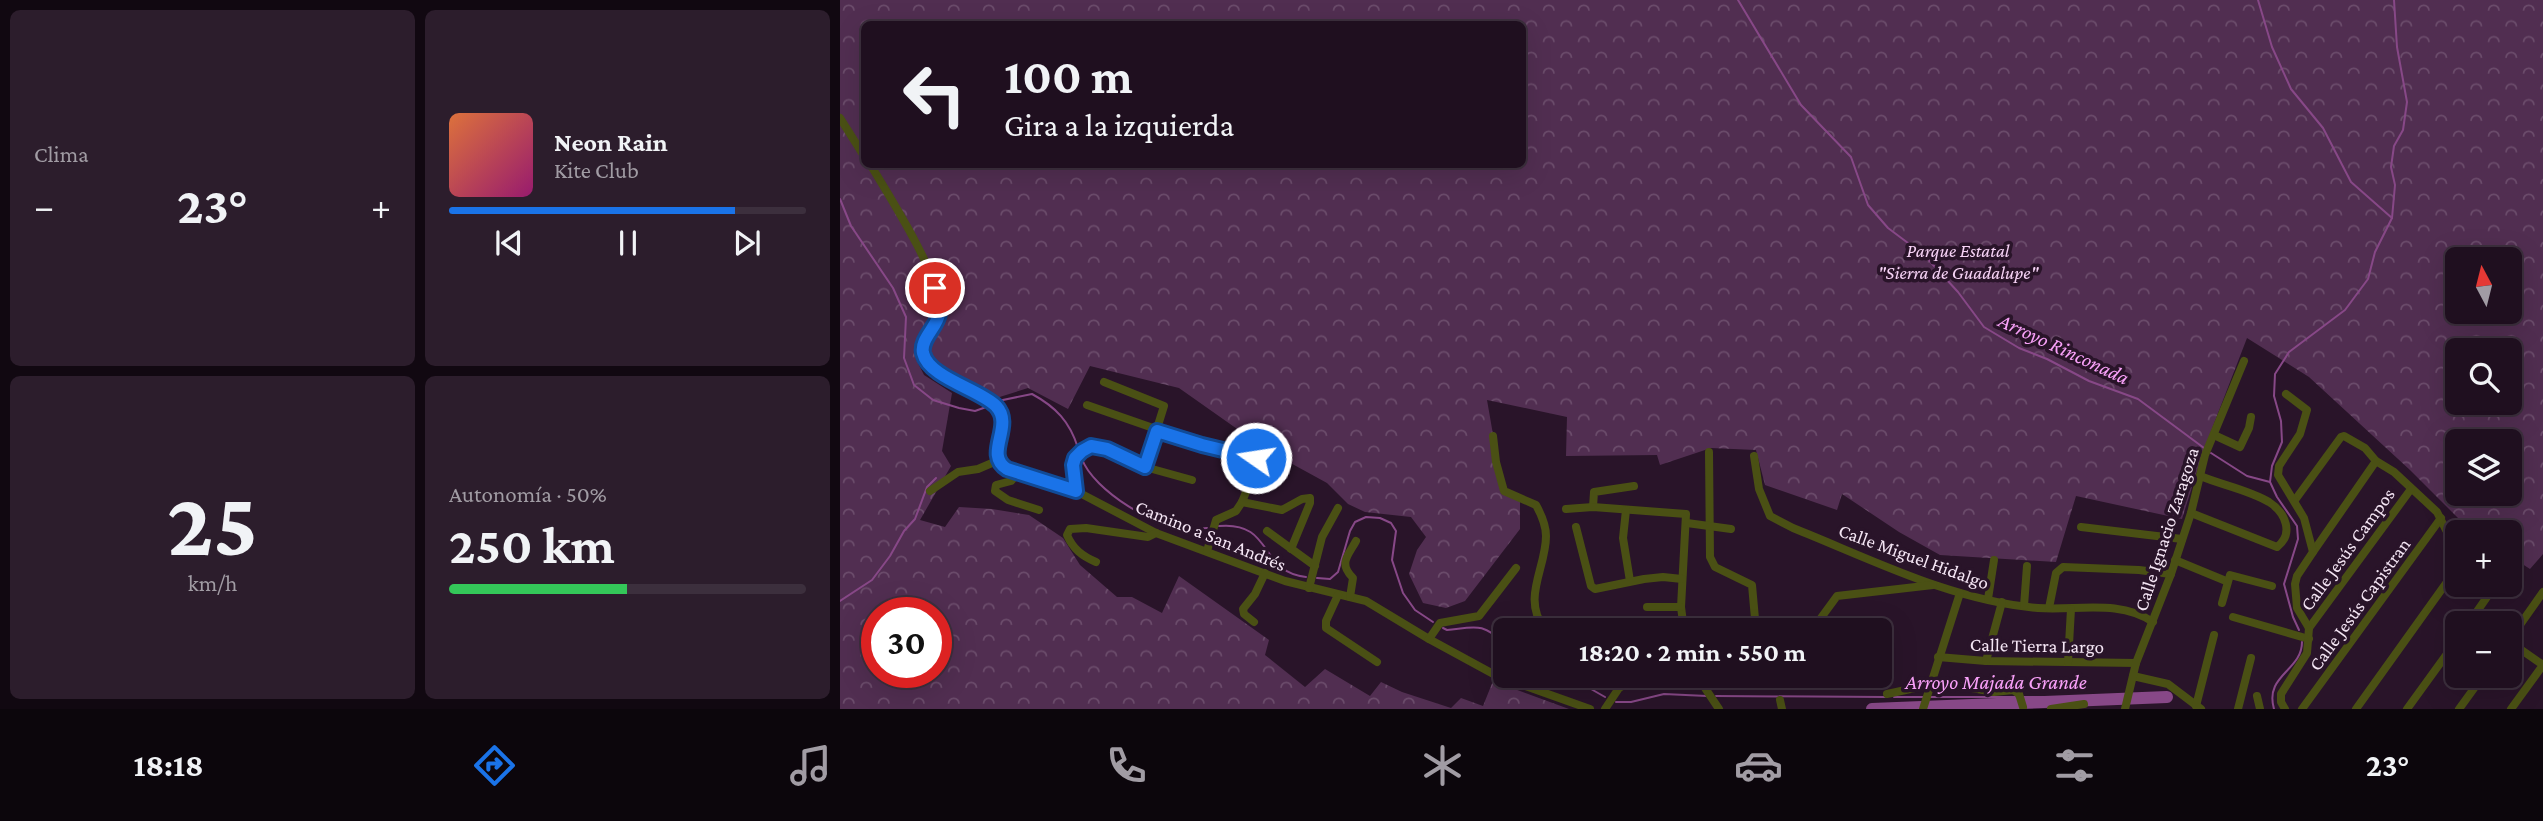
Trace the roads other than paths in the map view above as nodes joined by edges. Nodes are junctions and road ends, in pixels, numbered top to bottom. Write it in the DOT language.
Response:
graph roads {
  1 [pos="840,118"];
  2 [pos="861,151"];
  3 [pos="872,168"];
  4 [pos="2244,361"];
  5 [pos="1104,382"];
  6 [pos="2286,394"];
  7 [pos="1087,405"];
  8 [pos="2251,417"];
  9 [pos="1157,431"];
  10 [pos="2214,435"];
  11 [pos="1493,436"];
  12 [pos="1709,452"];
  13 [pos="1754,456"];
  14 [pos="999,460"];
  15 [pos="2376,461"];
  16 [pos="1145,467"];
  17 [pos="1018,473"];
  18 [pos="2200,476"];
  19 [pos="1192,480"];
  20 [pos="1634,486"];
  21 [pos="2411,489"];
  22 [pos="930,491"];
  23 [pos="1076,491"];
  24 [pos="2295,500"];
  25 [pos="1242,502"];
  26 [pos="1593,507"];
  27 [pos="1338,508"];
  28 [pos="1566,509"];
  29 [pos="1039,510"];
  30 [pos="1626,510"];
  31 [pos="2190,513"];
  32 [pos="2441,518"];
  33 [pos="1687,519"];
  34 [pos="1709,526"];
  35 [pos="1576,527"];
  36 [pos="2081,527"];
  37 [pos="2445,528"];
  38 [pos="1731,529"];
  39 [pos="1267,531"];
  40 [pos="1156,533"];
  41 [pos="2182,538"];
  42 [pos="1356,541"];
  43 [pos="1291,549"];
  44 [pos="1207,551"];
  45 [pos="2313,552"];
  46 [pos="1994,560"];
  47 [pos="2175,560"];
  48 [pos="1096,562"];
  49 [pos="1315,566"];
  50 [pos="2027,566"];
  51 [pos="1516,568"];
  52 [pos="1265,573"];
  53 [pos="2171,574"];
  54 [pos="1682,579"];
  55 [pos="2226,580"];
  56 [pos="1630,581"];
  57 [pos="1936,584"];
  58 [pos="2445,585"];
  59 [pos="2272,586"];
  60 [pos="1309,589"];
  61 [pos="2543,592"];
  62 [pos="1960,593"];
  63 [pos="1338,595"];
  64 [pos="1350,597"];
  65 [pos="1988,599"];
  66 [pos="2001,602"];
  67 [pos="2222,603"];
  68 [pos="2024,606"];
  69 [pos="1647,607"];
  70 [pos="1681,607"];
  71 [pos="2049,608"];
  72 [pos="2071,609"];
  73 [pos="2233,617"];
  74 [pos="1539,618"];
  75 [pos="1682,618"];
  76 [pos="1755,618"];
  77 [pos="1821,618"];
  78 [pos="1254,622"];
  79 [pos="2153,622"];
  80 [pos="2522,623"];
  81 [pos="2309,628"];
  82 [pos="2214,635"];
  83 [pos="1429,639"];
  84 [pos="2309,639"];
  85 [pos="2522,650"];
  86 [pos="1938,657"];
  87 [pos="2445,657"];
  88 [pos="2251,658"];
  89 [pos="1377,662"];
  90 [pos="1986,662"];
  91 [pos="2068,662"];
  92 [pos="2136,663"];
  93 [pos="2543,665"];
  94 [pos="2133,676"];
  95 [pos="1929,685"];
  96 [pos="1619,688"];
  97 [pos="1705,688"];
  98 [pos="2474,688"];
  99 [pos="1887,694"];
  100 [pos="2257,696"];
  101 [pos="2084,704"];
  102 [pos="2024,707"];
  103 [pos="2198,707"];
  104 [pos="1590,709"];
  105 [pos="1605,709"];
  106 [pos="1718,709"];
  107 [pos="1923,709"];
  108 [pos="2051,709"];
  109 [pos="2125,709"];
  110 [pos="2238,709"];
  111 [pos="2260,709"];
  112 [pos="2285,709"];
  113 [pos="2302,709"];
  114 [pos="2356,709"];
  115 [pos="2407,709"];
  116 [pos="2459,709"];
  117 [pos="2511,709"];
  1 -- 2 [label="street"];
  3 -- 14 [label="street"];
  4 -- 10 [label="street, Calle Ignacio Zaragoza"];
  5 -- 9 [label="street"];
  6 -- 24 [label="street"];
  7 -- 9 [label="street"];
  8 -- 10 [label="street"];
  9 -- 16 [label="street"];
  9 -- 25 [label="street"];
  10 -- 18 [label="street, Calle Ignacio Zaragoza"];
  11 -- 74 [label="street"];
  12 -- 34 [label="street"];
  13 -- 57 [label="street, Calle Miguel Hidalgo"];
  14 -- 17 [label="street, Camino a San Andrés"];
  14 -- 22 [label="street"];
  15 -- 21 [label="street"];
  15 -- 24 [label="street"];
  15 -- 45 [label="street"];
  16 -- 19 [label="street"];
  16 -- 23 [label="street"];
  17 -- 23 [label="street, Camino a San Andrés"];
  17 -- 29 [label="street"];
  18 -- 31 [label="street, Calle Ignacio Zaragoza"];
  18 -- 31 [label="street"];
  20 -- 26 [label="street"];
  21 -- 32 [label="street"];
  21 -- 81 [label="street, Calle Jesús Campos"];
  23 -- 40 [label="street, Camino a San Andrés"];
  24 -- 45 [label="street"];
  25 -- 43 [label="street"];
  25 -- 44 [label="street"];
  26 -- 28 [label="street"];
  26 -- 30 [label="street"];
  27 -- 49 [label="street"];
  30 -- 33 [label="street"];
  30 -- 56 [label="street"];
  31 -- 41 [label="street, Calle Ignacio Zaragoza"];
  32 -- 37 [label="street"];
  32 -- 113 [label="street, Calle Jesús Capistran"];
  33 -- 34 [label="street"];
  33 -- 54 [label="street"];
  34 -- 38 [label="street"];
  34 -- 76 [label="street"];
  35 -- 56 [label="street"];
  36 -- 41 [label="street"];
  39 -- 43 [label="street"];
  40 -- 44 [label="street, Camino a San Andrés"];
  40 -- 48 [label="street"];
  41 -- 47 [label="street, Calle Ignacio Zaragoza"];
  42 -- 64 [label="street"];
  43 -- 49 [label="street"];
  44 -- 52 [label="street, Camino a San Andrés"];
  45 -- 81 [label="street"];
  46 -- 65 [label="street"];
  47 -- 53 [label="street, Calle Ignacio Zaragoza"];
  47 -- 55 [label="street"];
  49 -- 60 [label="street"];
  50 -- 68 [label="street"];
  51 -- 83 [label="street"];
  52 -- 60 [label="street, Camino a San Andrés"];
  52 -- 78 [label="street"];
  53 -- 71 [label="street"];
  53 -- 79 [label="street, Calle Ignacio Zaragoza"];
  54 -- 56 [label="street"];
  54 -- 70 [label="street"];
  55 -- 59 [label="street"];
  55 -- 67 [label="street"];
  57 -- 62 [label="street, Calle Miguel Hidalgo"];
  57 -- 77 [label="street"];
  58 -- 114 [label="street"];
  60 -- 63 [label="street, Camino a San Andrés"];
  61 -- 80 [label="street"];
  62 -- 65 [label="street, Calle Miguel Hidalgo"];
  62 -- 86 [label="street"];
  63 -- 64 [label="street, Camino a San Andrés"];
  63 -- 89 [label="street"];
  64 -- 83 [label="street, Camino a San Andrés"];
  65 -- 66 [label="street, Calle Miguel Hidalgo"];
  66 -- 68 [label="street, Calle Miguel Hidalgo"];
  66 -- 90 [label="street"];
  68 -- 71 [label="street, Calle Miguel Hidalgo"];
  69 -- 70 [label="street"];
  70 -- 75 [label="street"];
  71 -- 72 [label="street, Calle Miguel Hidalgo"];
  72 -- 79 [label="street, Calle Miguel Hidalgo"];
  72 -- 91 [label="street"];
  73 -- 84 [label="street"];
  79 -- 92 [label="street, Calle Ignacio Zaragoza"];
  81 -- 84 [label="street"];
  82 -- 103 [label="street"];
  83 -- 104 [label="street, Camino a San Andrés"];
  84 -- 112 [label="street"];
  85 -- 93 [label="street"];
  86 -- 90 [label="street, Calle Tierra Largo"];
  86 -- 95 [label="street"];
  87 -- 115 [label="street"];
  88 -- 110 [label="street"];
  90 -- 91 [label="street, Calle Tierra Largo"];
  91 -- 92 [label="street, Calle Tierra Largo"];
  92 -- 94 [label="street, Calle Ignacio Zaragoza"];
  93 -- 117 [label="street"];
  94 -- 103 [label="street"];
  94 -- 109 [label="street, Calle Ignacio Zaragoza"];
  95 -- 99 [label="street"];
  95 -- 102 [label="street"];
  95 -- 107 [label="street"];
  96 -- 105 [label="street"];
  97 -- 106 [label="street"];
  98 -- 116 [label="street"];
  100 -- 111 [label="street"];
  101 -- 108 [label="street"];
}
